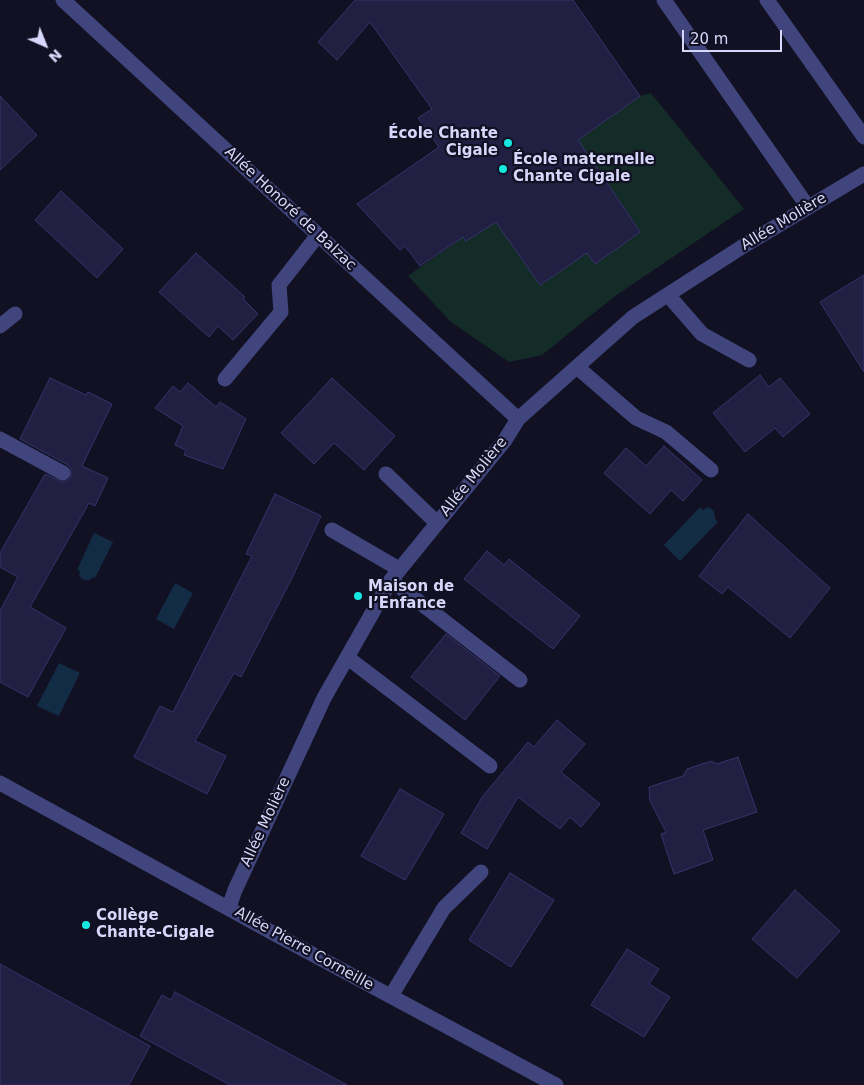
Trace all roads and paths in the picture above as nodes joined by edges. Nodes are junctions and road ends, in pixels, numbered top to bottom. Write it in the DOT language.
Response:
graph roads {
  1 [pos="63,0"];
  2 [pos="664,0"];
  3 [pos="767,0"];
  4 [pos="864,137"];
  5 [pos="864,174"];
  6 [pos="808,208"];
  7 [pos="318,235"];
  8 [pos="668,295"];
  9 [pos="15,314"];
  10 [pos="0,326"];
  11 [pos="749,360"];
  12 [pos="577,367"];
  13 [pos="226,379"];
  14 [pos="518,419"];
  15 [pos="0,439"];
  16 [pos="711,470"];
  17 [pos="63,473"];
  18 [pos="386,474"];
  19 [pos="437,523"];
  20 [pos="332,530"];
  21 [pos="396,574"];
  22 [pos="348,658"];
  23 [pos="520,680"];
  24 [pos="490,766"];
  25 [pos="0,783"];
  26 [pos="481,872"];
  27 [pos="229,907"];
  28 [pos="391,996"];
  29 [pos="556,1085"];
  1 -- 7 [label="street, Allée Honoré de Balzac"];
  2 -- 6 [label="street"];
  3 -- 4 [label="street"];
  5 -- 6 [label="street, Allée Molière"];
  6 -- 8 [label="street, Allée Molière"];
  7 -- 13 [label="street"];
  7 -- 14 [label="street, Allée Honoré de Balzac"];
  8 -- 11 [label="street"];
  8 -- 12 [label="street, Allée Molière"];
  9 -- 10 [label="street"];
  12 -- 14 [label="street, Allée Molière"];
  12 -- 16 [label="street"];
  14 -- 19 [label="street, Allée Molière"];
  15 -- 17 [label="street"];
  18 -- 19 [label="street"];
  19 -- 21 [label="street, Allée Molière"];
  20 -- 21 [label="street"];
  21 -- 22 [label="street, Allée Molière"];
  21 -- 23 [label="street"];
  22 -- 24 [label="street"];
  22 -- 27 [label="street, Allée Molière"];
  25 -- 27 [label="street, Allée Pierre Corneille"];
  26 -- 28 [label="street"];
  27 -- 28 [label="street, Allée Pierre Corneille"];
  28 -- 29 [label="street, Allée Pierre Corneille"];
}
